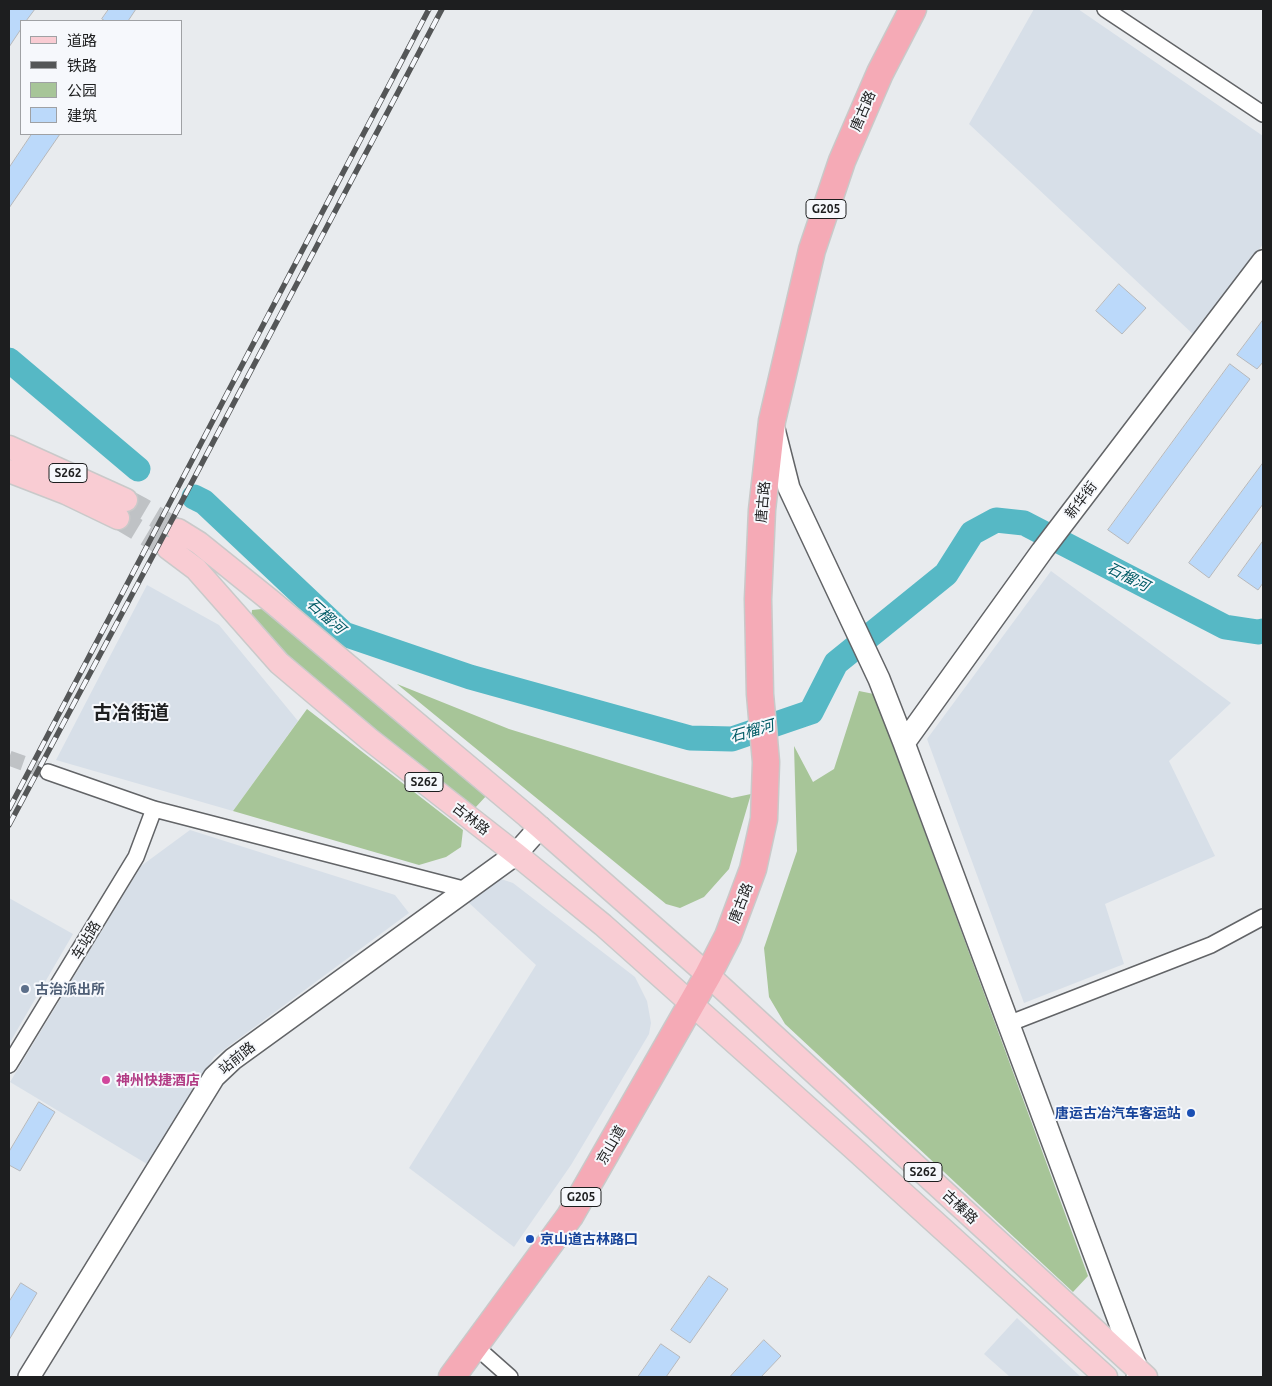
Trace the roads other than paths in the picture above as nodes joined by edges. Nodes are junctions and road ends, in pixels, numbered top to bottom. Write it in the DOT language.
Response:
graph roads {
  1 [pos="913,9"];
  2 [pos="1105,9"];
  3 [pos="1263,114"];
  4 [pos="1263,261"];
  5 [pos="772,421"];
  6 [pos="9,446"];
  7 [pos="9,470"];
  8 [pos="904,743"];
  9 [pos="48,772"];
  10 [pos="154,810"];
  11 [pos="540,827"];
  12 [pos="516,854"];
  13 [pos="467,890"];
  14 [pos="1263,917"];
  15 [pos="708,975"];
  16 [pos="691,1005"];
  17 [pos="1008,1024"];
  18 [pos="9,1065"];
  19 [pos="476,1346"];
  20 [pos="1140,1375"];
  21 [pos="29,1377"];
  22 [pos="452,1377"];
  23 [pos="510,1377"];
  24 [pos="1106,1377"];
  1 -- 5 [label="highway, 唐古路 / G205"];
  2 -- 3 [label="street"];
  4 -- 8 [label="street, 新华街"];
  5 -- 8 [label="street"];
  5 -- 15 [label="highway, 唐古路 / G205"];
  6 -- 7 [label="main road, S262"];
  8 -- 17 [label="street"];
  9 -- 10 [label="street"];
  10 -- 13 [label="street"];
  10 -- 18 [label="street, 车站路"];
  11 -- 12 [label="street, 站前路"];
  11 -- 12 [label="main road, 古林路 / S262"];
  11 -- 15 [label="main road, 古林路 / S262"];
  12 -- 13 [label="street, 站前路"];
  12 -- 16 [label="main road, 古林路 / S262"];
  13 -- 21 [label="street, 站前路"];
  14 -- 17 [label="street"];
  15 -- 16 [label="highway, 唐古路 / G205"];
  15 -- 20 [label="main road, 古榛路 / S262"];
  16 -- 19 [label="highway, 京山道 / G205"];
  16 -- 24 [label="main road, 古榛路 / S262"];
  17 -- 20 [label="street"];
  19 -- 22 [label="highway, 京山道 / G205"];
  19 -- 23 [label="street"];
}
